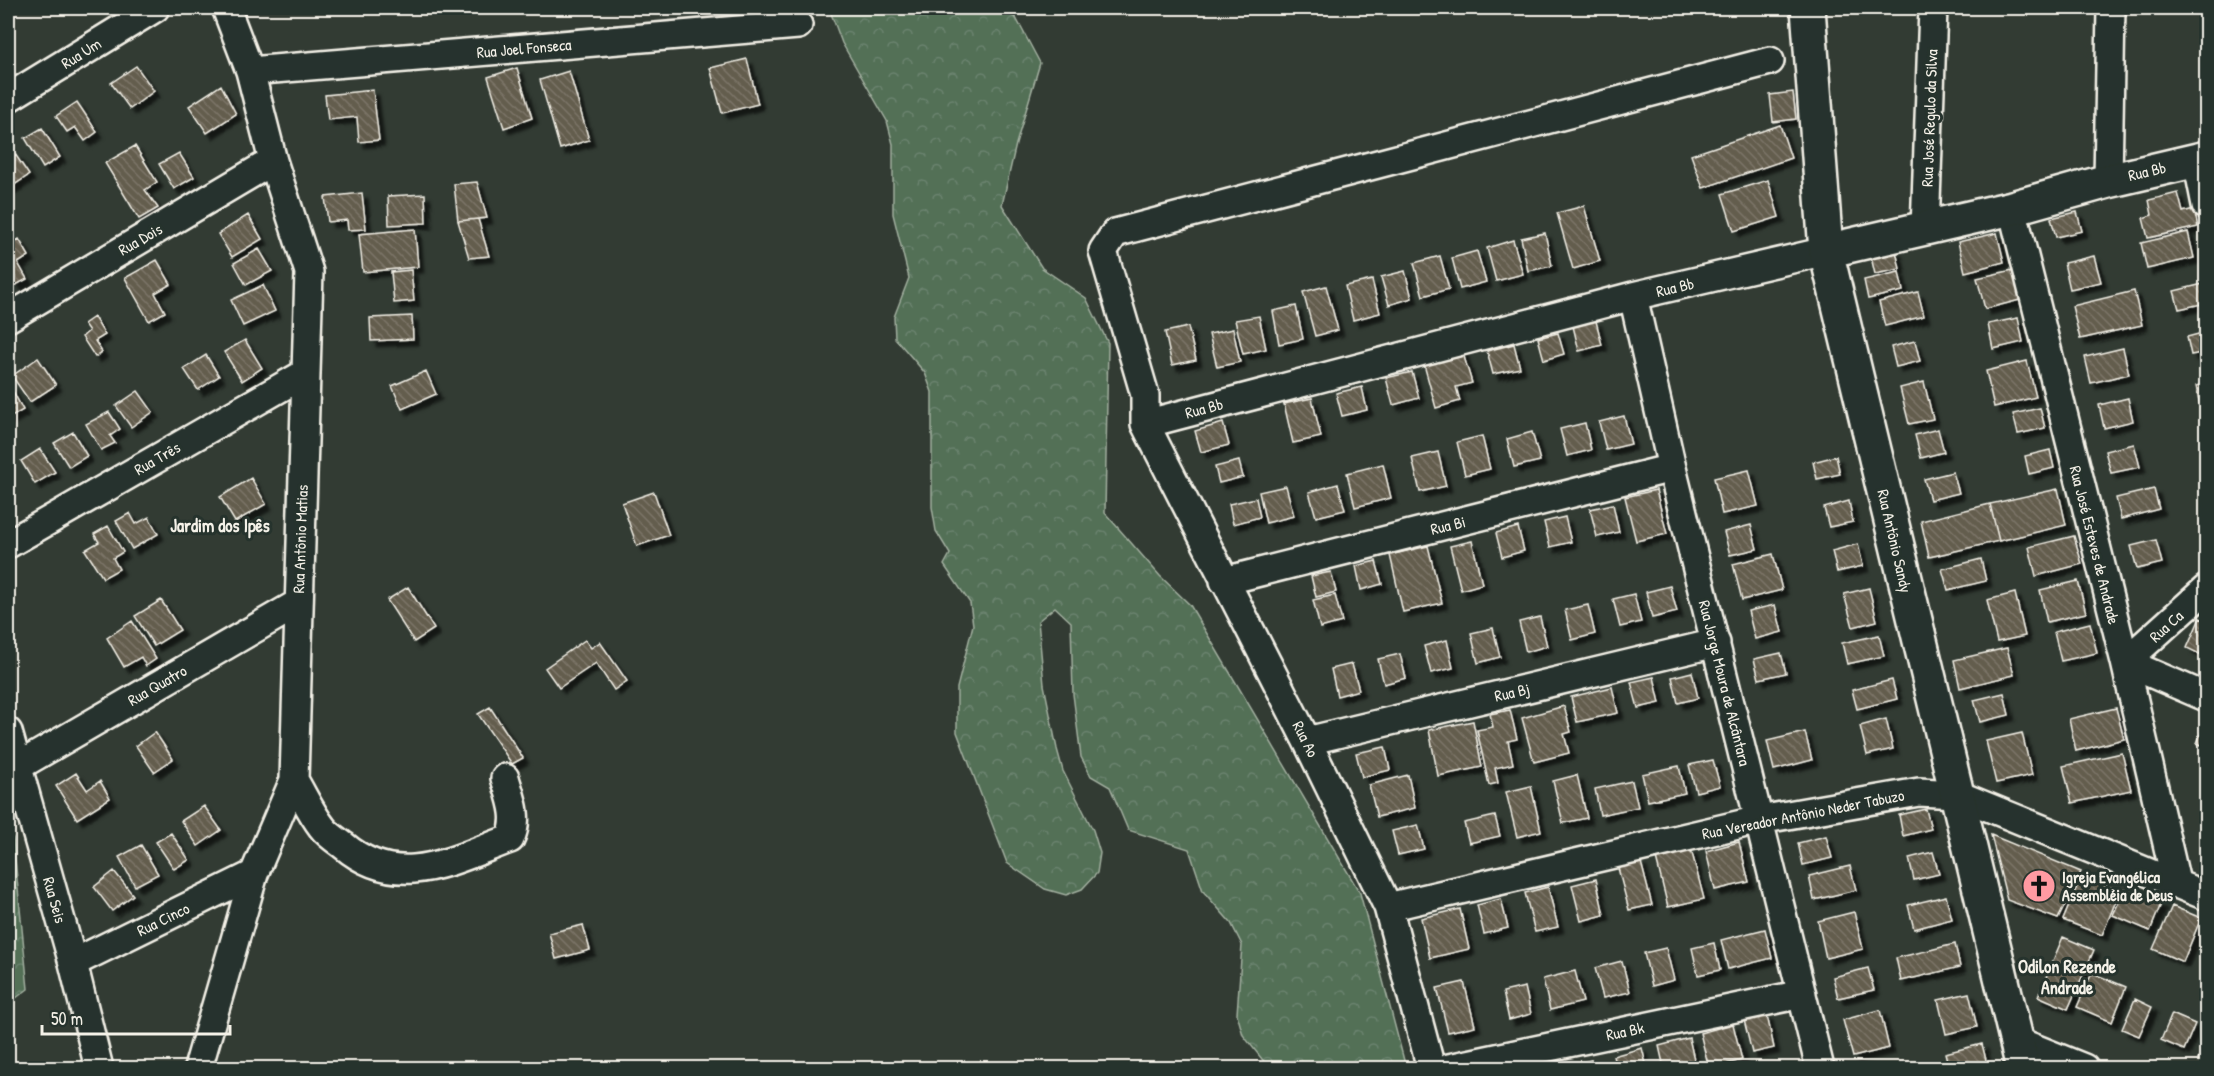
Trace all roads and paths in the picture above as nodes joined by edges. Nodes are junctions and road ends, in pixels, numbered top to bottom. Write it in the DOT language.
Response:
graph roads {
  1 [pos="155,8"];
  2 [pos="226,8"];
  3 [pos="1808,8"];
  4 [pos="1933,8"];
  5 [pos="2111,8"];
  6 [pos="798,25"];
  7 [pos="1770,61"];
  8 [pos="250,71"];
  9 [pos="8,98"];
  10 [pos="2202,159"];
  11 [pos="273,161"];
  12 [pos="2108,181"];
  13 [pos="2206,205"];
  14 [pos="2012,208"];
  15 [pos="1925,229"];
  16 [pos="1826,251"];
  17 [pos="1633,296"];
  18 [pos="8,318"];
  19 [pos="306,373"];
  20 [pos="1145,424"];
  21 [pos="1672,468"];
  22 [pos="8,544"];
  23 [pos="1224,581"];
  24 [pos="2206,589"];
  25 [pos="297,604"];
  26 [pos="1716,643"];
  27 [pos="2124,662"];
  28 [pos="2206,698"];
  29 [pos="8,732"];
  30 [pos="1308,741"];
  31 [pos="17,767"];
  32 [pos="506,778"];
  33 [pos="294,780"];
  34 [pos="1956,794"];
  35 [pos="1759,820"];
  36 [pos="254,874"];
  37 [pos="2176,882"];
  38 [pos="2206,896"];
  39 [pos="1388,907"];
  40 [pos="73,963"];
  41 [pos="1802,994"];
  42 [pos="2020,1054"];
  43 [pos="99,1068"];
  44 [pos="198,1068"];
  45 [pos="1431,1068"];
  46 [pos="1449,1068"];
  47 [pos="1820,1068"];
  48 [pos="2084,1068"];
  1 -- 9 [label="street, Rua Um"];
  2 -- 8 [label="street, Rua Antônio Matias"];
  3 -- 16 [label="street, Rua Antônio Sandy"];
  4 -- 15 [label="street, Rua José Regulo da Silva"];
  5 -- 12 [label="street"];
  6 -- 8 [label="street, Rua Joel Fonseca"];
  7 -- 20 [label="street"];
  8 -- 11 [label="street, Rua Antônio Matias"];
  10 -- 12 [label="street, Rua Bb"];
  10 -- 13 [label="street"];
  11 -- 18 [label="street, Rua Dois"];
  11 -- 19 [label="street, Rua Antônio Matias"];
  12 -- 14 [label="street, Rua Bb"];
  14 -- 15 [label="street, Rua Bb"];
  14 -- 27 [label="street, Rua José Esteves de Andrade"];
  15 -- 16 [label="street, Rua Bb"];
  16 -- 17 [label="street, Rua Bb"];
  16 -- 34 [label="street, Rua Antônio Sandy"];
  17 -- 20 [label="street, Rua Bb"];
  17 -- 21 [label="street, Rua Jorge Moura de Alcântara"];
  19 -- 22 [label="street, Rua Três"];
  19 -- 25 [label="street, Rua Antônio Matias"];
  20 -- 23 [label="street, Rua Ao"];
  21 -- 23 [label="street, Rua Bi"];
  21 -- 26 [label="street, Rua Jorge Moura de Alcântara"];
  23 -- 30 [label="street, Rua Ao"];
  24 -- 27 [label="street, Rua Ca"];
  25 -- 31 [label="street, Rua Quatro"];
  25 -- 33 [label="street, Rua Antônio Matias"];
  26 -- 30 [label="street, Rua Bj"];
  26 -- 35 [label="street, Rua Jorge Moura de Alcântara"];
  27 -- 28 [label="street"];
  27 -- 37 [label="street, Rua José Esteves de Andrade"];
  29 -- 31 [label="street, Rua Seis"];
  30 -- 39 [label="street, Rua Ao"];
  31 -- 40 [label="street, Rua Seis"];
  32 -- 33 [label="street"];
  33 -- 36 [label="street, Rua Antônio Matias"];
  34 -- 35 [label="street, Rua Vereador Antônio Neder Tabuzo"];
  34 -- 37 [label="street, Rua Vereador Antônio Neder Tabuzo"];
  34 -- 42 [label="street, Rua Antônio Sandy"];
  35 -- 39 [label="street, Rua Vereador Antônio Neder Tabuzo"];
  35 -- 41 [label="street, Rua Jorge Moura de Alcântara"];
  36 -- 40 [label="street, Rua Cinco"];
  36 -- 44 [label="street, Rua Antônio Matias"];
  37 -- 38 [label="street, Rua Vereador Antônio Neder Tabuzo"];
  39 -- 45 [label="street, Rua Ao"];
  40 -- 43 [label="street, Rua Seis"];
  41 -- 46 [label="street, Rua Bk"];
  41 -- 47 [label="street, Rua Jorge Moura de Alcântara"];
  42 -- 48 [label="street"];
}
